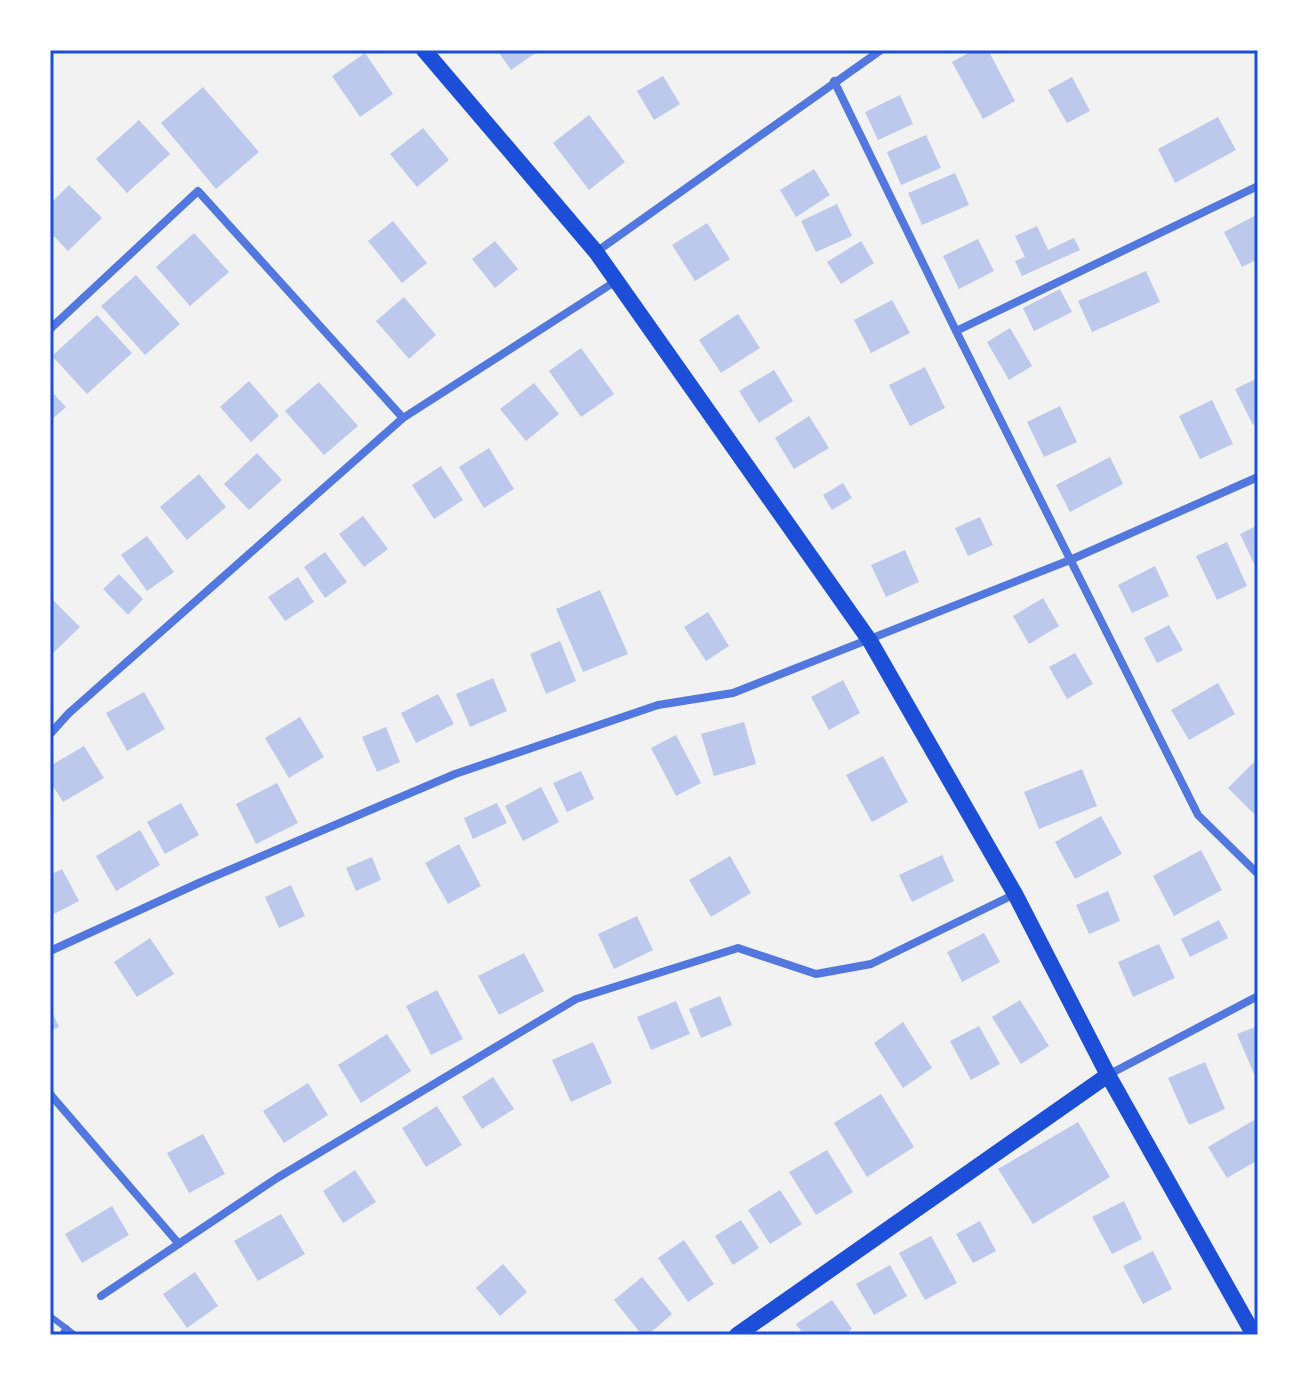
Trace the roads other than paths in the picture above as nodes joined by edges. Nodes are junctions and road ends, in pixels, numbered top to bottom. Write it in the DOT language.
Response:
graph roads {
  1 [pos="424,50"];
  2 [pos="881,50"];
  3 [pos="834,81"];
  4 [pos="1258,186"];
  5 [pos="596,252"];
  6 [pos="616,281"];
  7 [pos="50,329"];
  8 [pos="956,331"];
  9 [pos="403,418"];
  10 [pos="1258,477"];
  11 [pos="1070,560"];
  12 [pos="870,641"];
  13 [pos="50,734"];
  14 [pos="1258,874"];
  15 [pos="1015,894"];
  16 [pos="50,951"];
  17 [pos="1258,996"];
  18 [pos="1108,1075"];
  19 [pos="50,1094"];
  20 [pos="179,1244"];
  21 [pos="101,1296"];
  22 [pos="50,1316"];
  23 [pos="65,1332"];
  24 [pos="75,1335"];
  25 [pos="737,1335"];
  26 [pos="1254,1335"];
  1 -- 5 [label="main road"];
  2 -- 3 [label="street"];
  3 -- 5 [label="street"];
  3 -- 8 [label="street"];
  4 -- 8 [label="street"];
  5 -- 6 [label="main road"];
  6 -- 9 [label="street"];
  6 -- 12 [label="main road"];
  7 -- 9 [label="street"];
  8 -- 11 [label="street"];
  9 -- 13 [label="street"];
  10 -- 11 [label="street"];
  11 -- 12 [label="street"];
  11 -- 14 [label="street"];
  12 -- 15 [label="main road"];
  12 -- 16 [label="street"];
  15 -- 18 [label="main road"];
  15 -- 20 [label="street"];
  17 -- 18 [label="street"];
  18 -- 25 [label="main road"];
  18 -- 26 [label="main road"];
  19 -- 20 [label="street"];
  20 -- 21 [label="street"];
  22 -- 23 [label="lane"];
  23 -- 24 [label="lane"];
}
